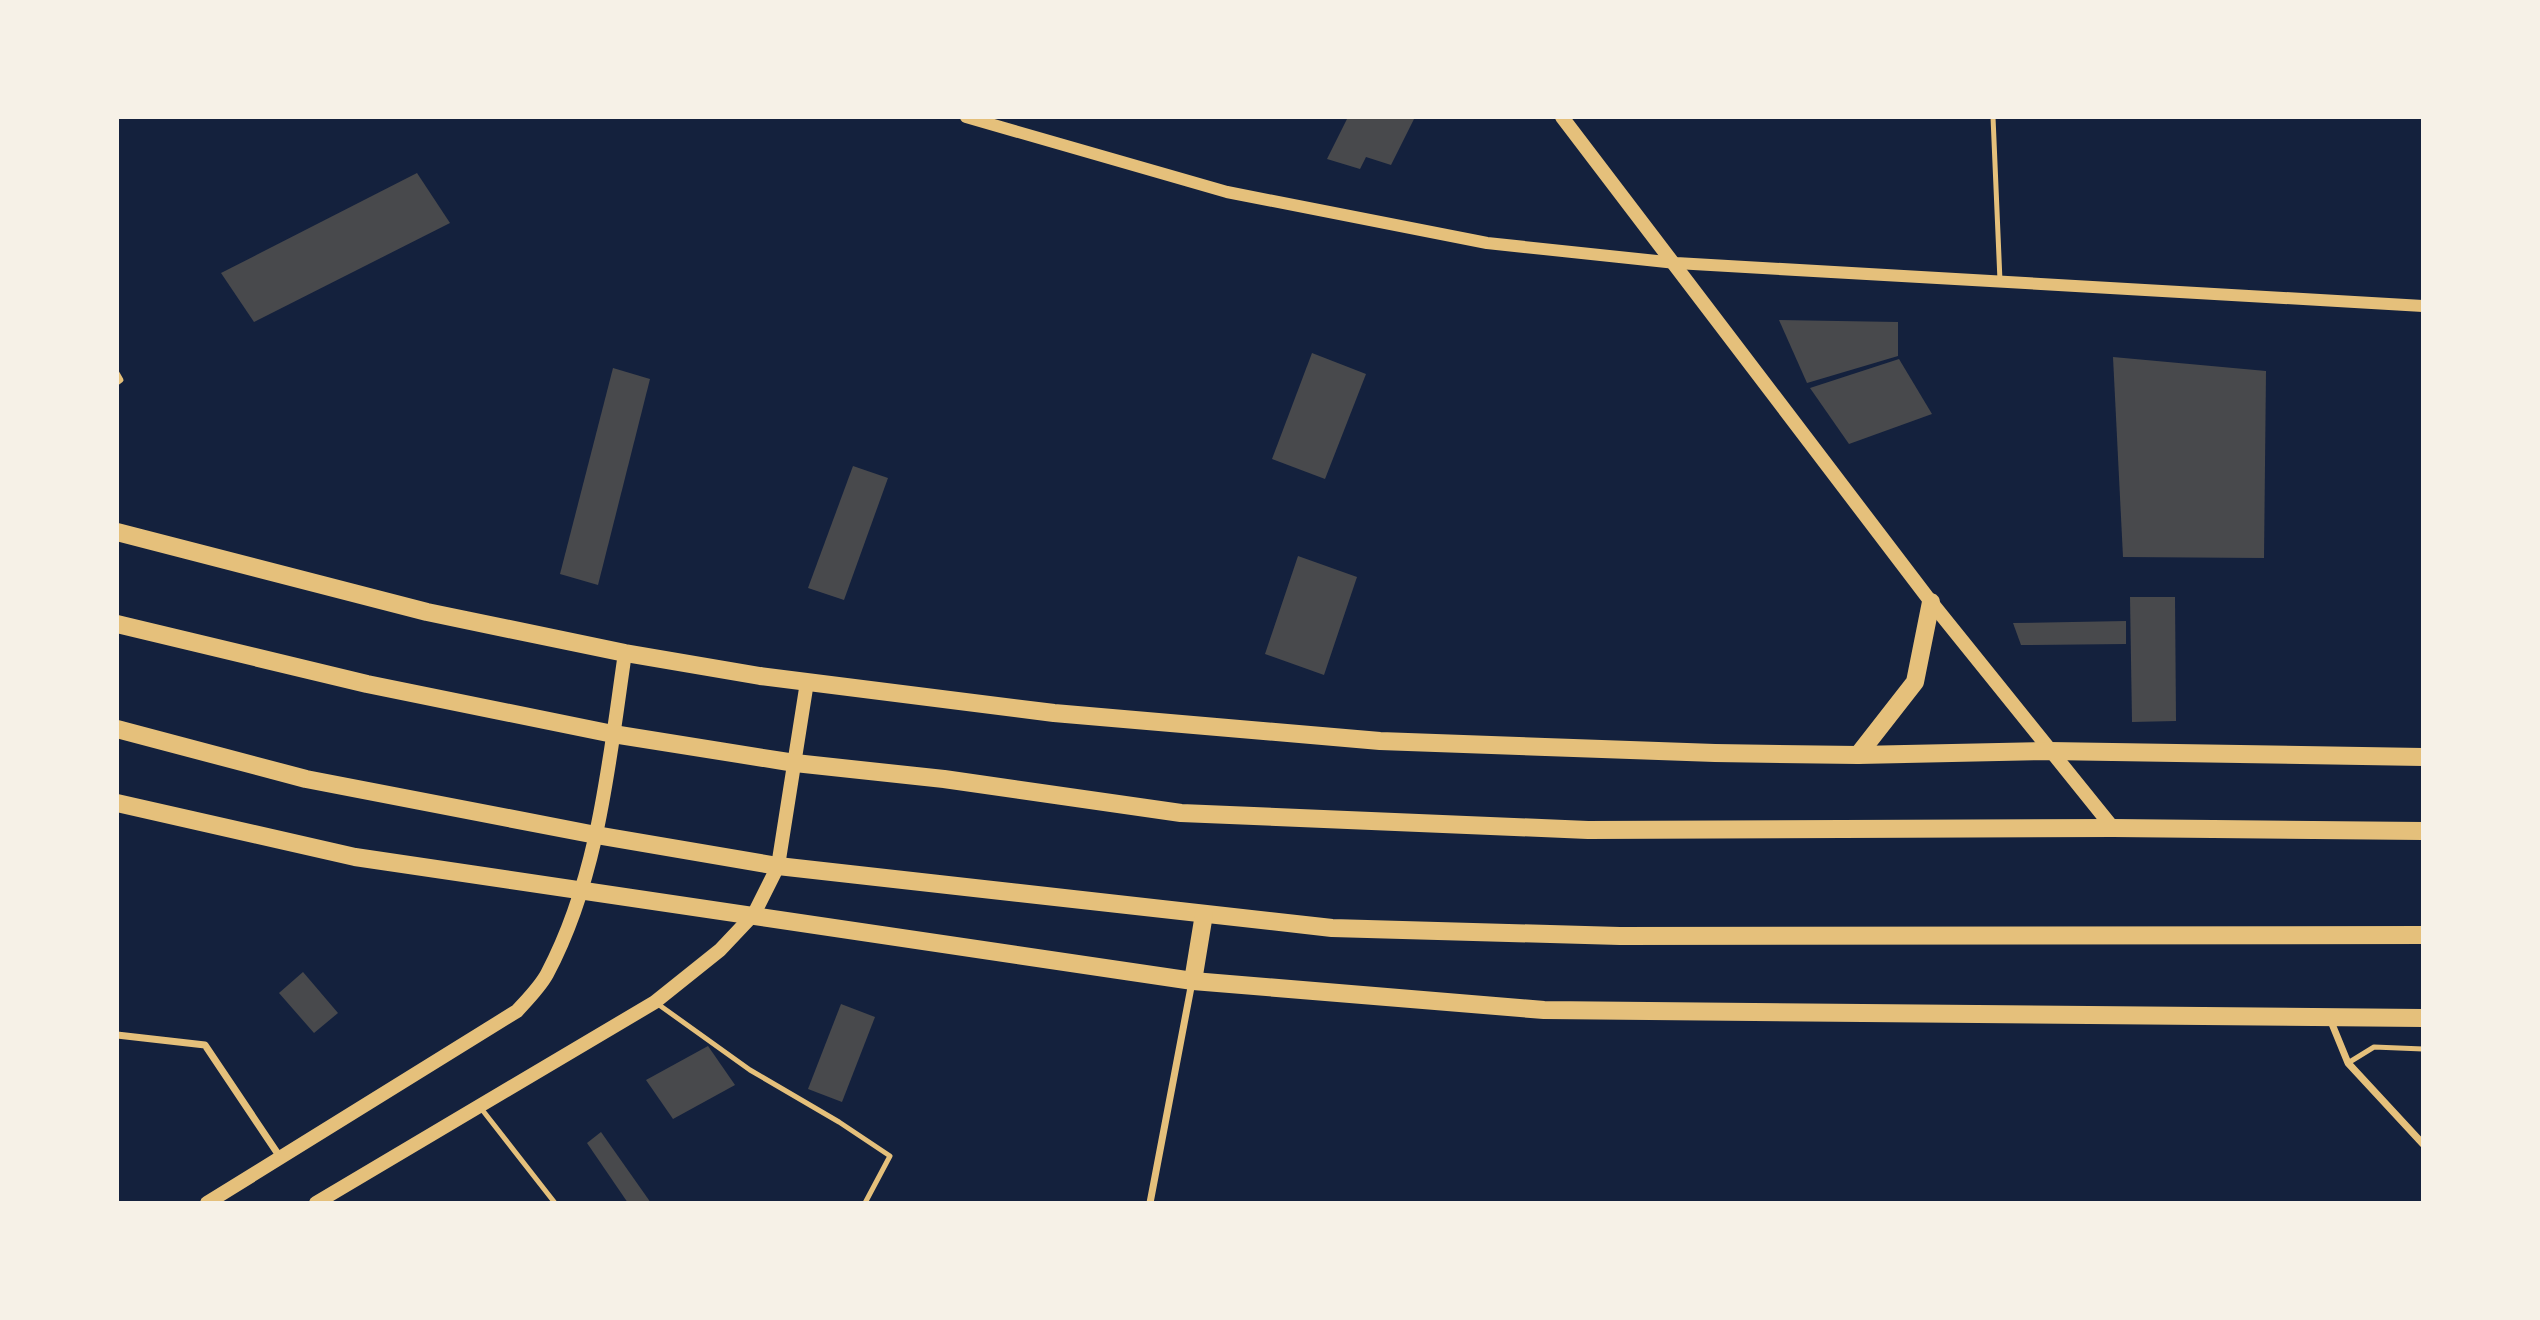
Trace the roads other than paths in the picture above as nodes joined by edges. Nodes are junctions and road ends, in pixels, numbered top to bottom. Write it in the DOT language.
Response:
graph roads {
  1 [pos="966,117"];
  2 [pos="1562,117"];
  3 [pos="1993,117"];
  4 [pos="1676,263"];
  5 [pos="2001,284"];
  6 [pos="2423,306"];
  7 [pos="117,373"];
  8 [pos="117,383"];
  9 [pos="117,532"];
  10 [pos="1931,601"];
  11 [pos="117,624"];
  12 [pos="625,653"];
  13 [pos="807,682"];
  14 [pos="117,729"];
  15 [pos="613,734"];
  16 [pos="2049,751"];
  17 [pos="1858,755"];
  18 [pos="2423,757"];
  19 [pos="795,763"];
  20 [pos="117,803"];
  21 [pos="2113,828"];
  22 [pos="2423,831"];
  23 [pos="596,835"];
  24 [pos="778,866"];
  25 [pos="583,890"];
  26 [pos="754,914"];
  27 [pos="1204,914"];
  28 [pos="2423,935"];
  29 [pos="1192,981"];
  30 [pos="655,1002"];
  31 [pos="2423,1018"];
  32 [pos="2330,1019"];
  33 [pos="117,1035"];
  34 [pos="2423,1049"];
  35 [pos="2348,1063"];
  36 [pos="478,1105"];
  37 [pos="2423,1144"];
  38 [pos="281,1158"];
  39 [pos="207,1203"];
  40 [pos="316,1203"];
  41 [pos="555,1203"];
  42 [pos="865,1203"];
  43 [pos="1150,1203"];
  1 -- 4 [label="street"];
  2 -- 4 [label="main road"];
  3 -- 5 [label="lane"];
  4 -- 5 [label="street"];
  4 -- 10 [label="main road"];
  5 -- 6 [label="street"];
  7 -- 8 [label="lane"];
  9 -- 12 [label="main road"];
  10 -- 16 [label="main road"];
  10 -- 17 [label="main road"];
  11 -- 15 [label="main road"];
  12 -- 13 [label="main road"];
  12 -- 15 [label="main road"];
  13 -- 17 [label="main road"];
  13 -- 19 [label="main road"];
  14 -- 23 [label="main road"];
  15 -- 19 [label="main road"];
  15 -- 23 [label="main road"];
  16 -- 17 [label="main road"];
  16 -- 18 [label="main road"];
  16 -- 21 [label="main road"];
  19 -- 21 [label="main road"];
  19 -- 24 [label="main road"];
  20 -- 25 [label="main road"];
  21 -- 22 [label="main road"];
  23 -- 24 [label="main road"];
  23 -- 25 [label="main road"];
  24 -- 26 [label="main road"];
  24 -- 27 [label="main road"];
  25 -- 26 [label="main road"];
  25 -- 38 [label="main road"];
  26 -- 29 [label="main road"];
  26 -- 30 [label="main road"];
  27 -- 28 [label="main road"];
  27 -- 29 [label="main road"];
  29 -- 32 [label="main road"];
  29 -- 43 [label="street"];
  30 -- 36 [label="main road"];
  30 -- 42 [label="lane"];
  31 -- 32 [label="main road"];
  32 -- 35 [label="street"];
  33 -- 38 [label="street"];
  34 -- 35 [label="lane"];
  35 -- 37 [label="street"];
  36 -- 40 [label="main road"];
  36 -- 41 [label="lane"];
  38 -- 39 [label="main road"];
}
